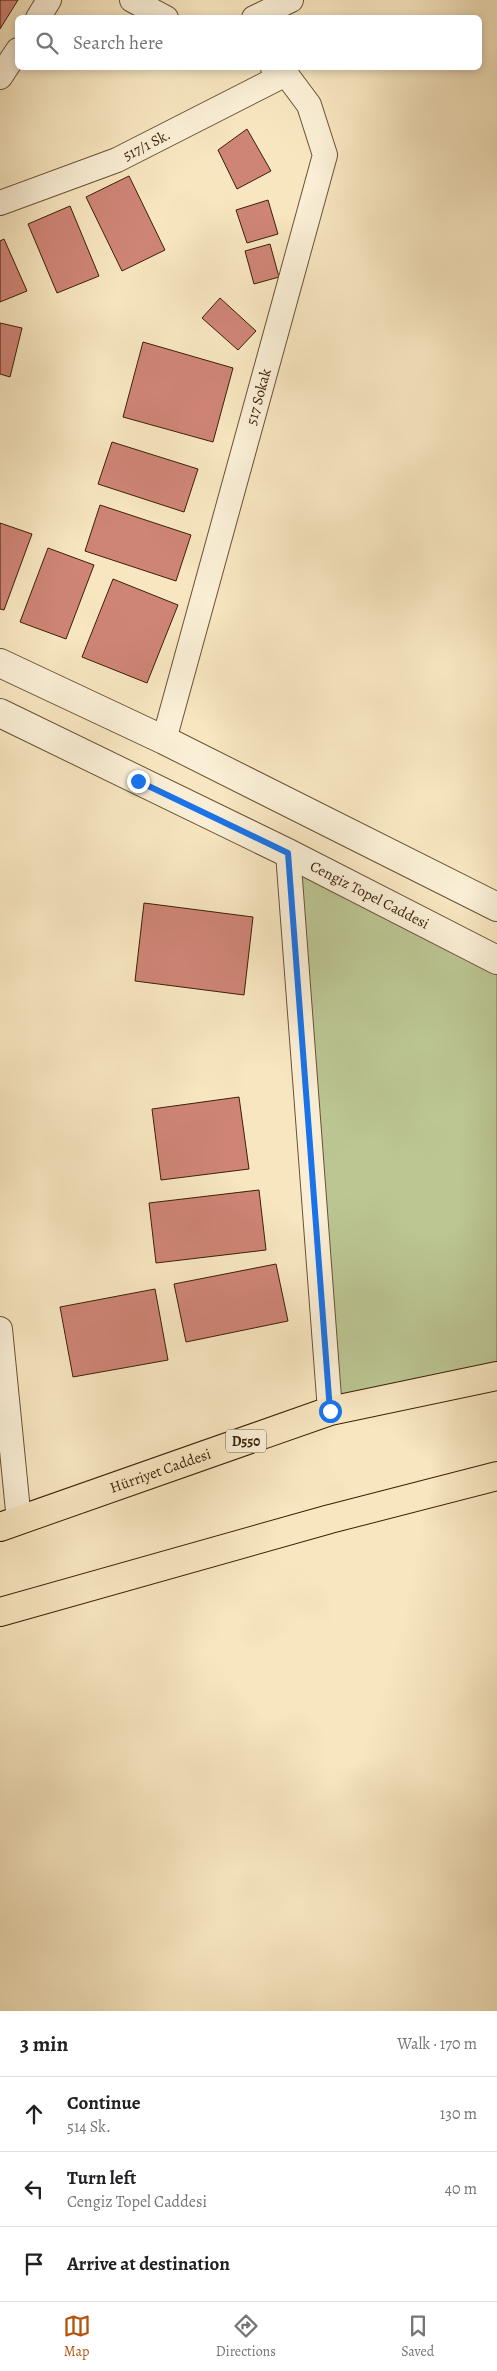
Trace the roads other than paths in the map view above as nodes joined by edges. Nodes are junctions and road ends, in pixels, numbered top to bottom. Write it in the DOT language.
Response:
graph roads {
  1 [pos="49,0"];
  2 [pos="132,0"];
  3 [pos="290,0"];
  4 [pos="40,15"];
  5 [pos="160,15"];
  6 [pos="260,15"];
  7 [pos="15,55"];
  8 [pos="280,70"];
  9 [pos="0,78"];
  10 [pos="0,203"];
  11 [pos="0,663"];
  12 [pos="0,713"];
  13 [pos="164,740"];
  14 [pos="288,853"];
  15 [pos="497,907"];
  16 [pos="497,960"];
  17 [pos="0,1328"];
  18 [pos="497,1376"];
  19 [pos="330,1411"];
  20 [pos="497,1476"];
  21 [pos="10,1524"];
  22 [pos="0,1612"];
  1 -- 4 [label="street"];
  2 -- 5 [label="street"];
  3 -- 6 [label="street"];
  7 -- 9 [label="street"];
  8 -- 10 [label="street, 517/1 Sk."];
  8 -- 13 [label="street, 517 Sokak"];
  11 -- 13 [label="street"];
  12 -- 14 [label="street, Cengiz Topel Caddesi"];
  13 -- 15 [label="street"];
  14 -- 16 [label="street, Cengiz Topel Caddesi"];
  14 -- 19 [label="street"];
  17 -- 21 [label="street"];
  18 -- 19 [label="highway, Hürriyet Caddesi / D550"];
  19 -- 21 [label="highway, Hürriyet Caddesi / D550"];
  20 -- 22 [label="highway"];
}
